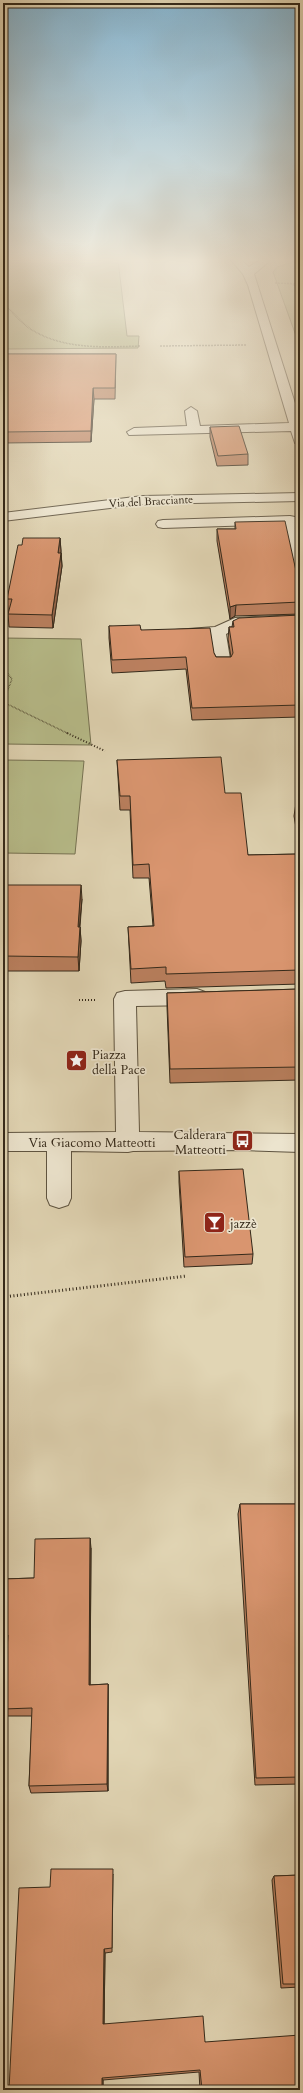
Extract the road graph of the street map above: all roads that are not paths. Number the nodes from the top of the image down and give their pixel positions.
1 (274, 358) edge
2 (191, 411) dead end
3 (296, 427) junction
4 (194, 430) junction
5 (134, 432) dead end
6 (300, 440) edge
7 (300, 497) edge
8 (295, 520) edge
9 (4, 521) edge
10 (163, 524) dead end
11 (300, 563) edge
12 (300, 620) edge
13 (218, 632) junction
14 (169, 633) edge
15 (223, 665) edge
16 (216, 996) edge
17 (3, 1142) edge
18 (59, 1142) junction
19 (128, 1142) junction
20 (300, 1143) edge
21 (59, 1198) dead end

1 - 3 street
2 - 4 street
3 - 4 street
3 - 6 street
4 - 5 street
7 - 9 street, Via del Bracciante
8 - 10 street
8 - 11 street
12 - 13 street
13 - 14 street
13 - 15 street
16 - 19 street
17 - 18 street, Via Giacomo Matteotti
18 - 19 street, Via Giacomo Matteotti
18 - 21 street
19 - 20 street, Via Giacomo Matteotti

